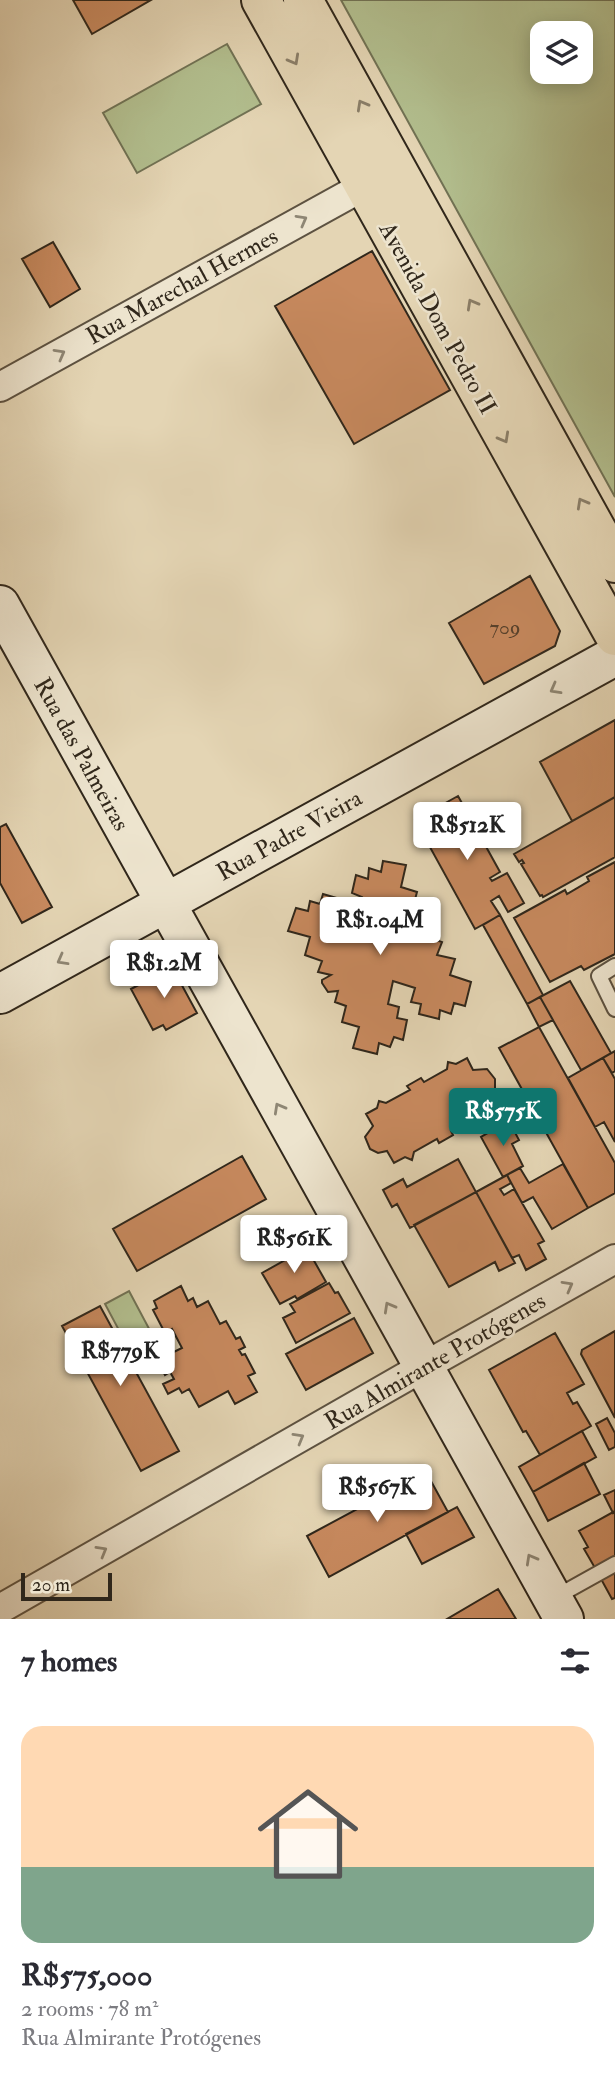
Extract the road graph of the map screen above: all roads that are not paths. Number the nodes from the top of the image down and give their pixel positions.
1 (261, 0) edge
2 (303, 0) edge
3 (364, 186) junction
4 (0, 387) edge
5 (615, 563) edge
6 (0, 605) edge
7 (615, 636) edge
8 (615, 656) edge
9 (165, 903) junction
10 (615, 966) edge
11 (0, 994) edge
12 (615, 1009) edge
13 (615, 1259) edge
14 (423, 1367) junction
15 (615, 1564) edge
16 (0, 1609) edge
17 (558, 1609) edge

1 -> 3 main road, Avenida Dom Pedro II
5 -> 2 main road, Avenida Dom Pedro II
4 -> 3 street, Rua Marechal Hermes
3 -> 7 main road, Avenida Dom Pedro II
6 - 9 main road, Rua das Palmeiras
8 -> 9 main road, Rua Padre Vieira
9 -> 11 main road, Rua Padre Vieira
14 -> 9 main road, Rua das Palmeiras
10 - 12 lane
14 -> 13 street, Rua Almirante Protógenes
16 -> 14 street, Rua Almirante Protógenes
17 -> 14 main road, Rua das Palmeiras
15 - 17 lane

